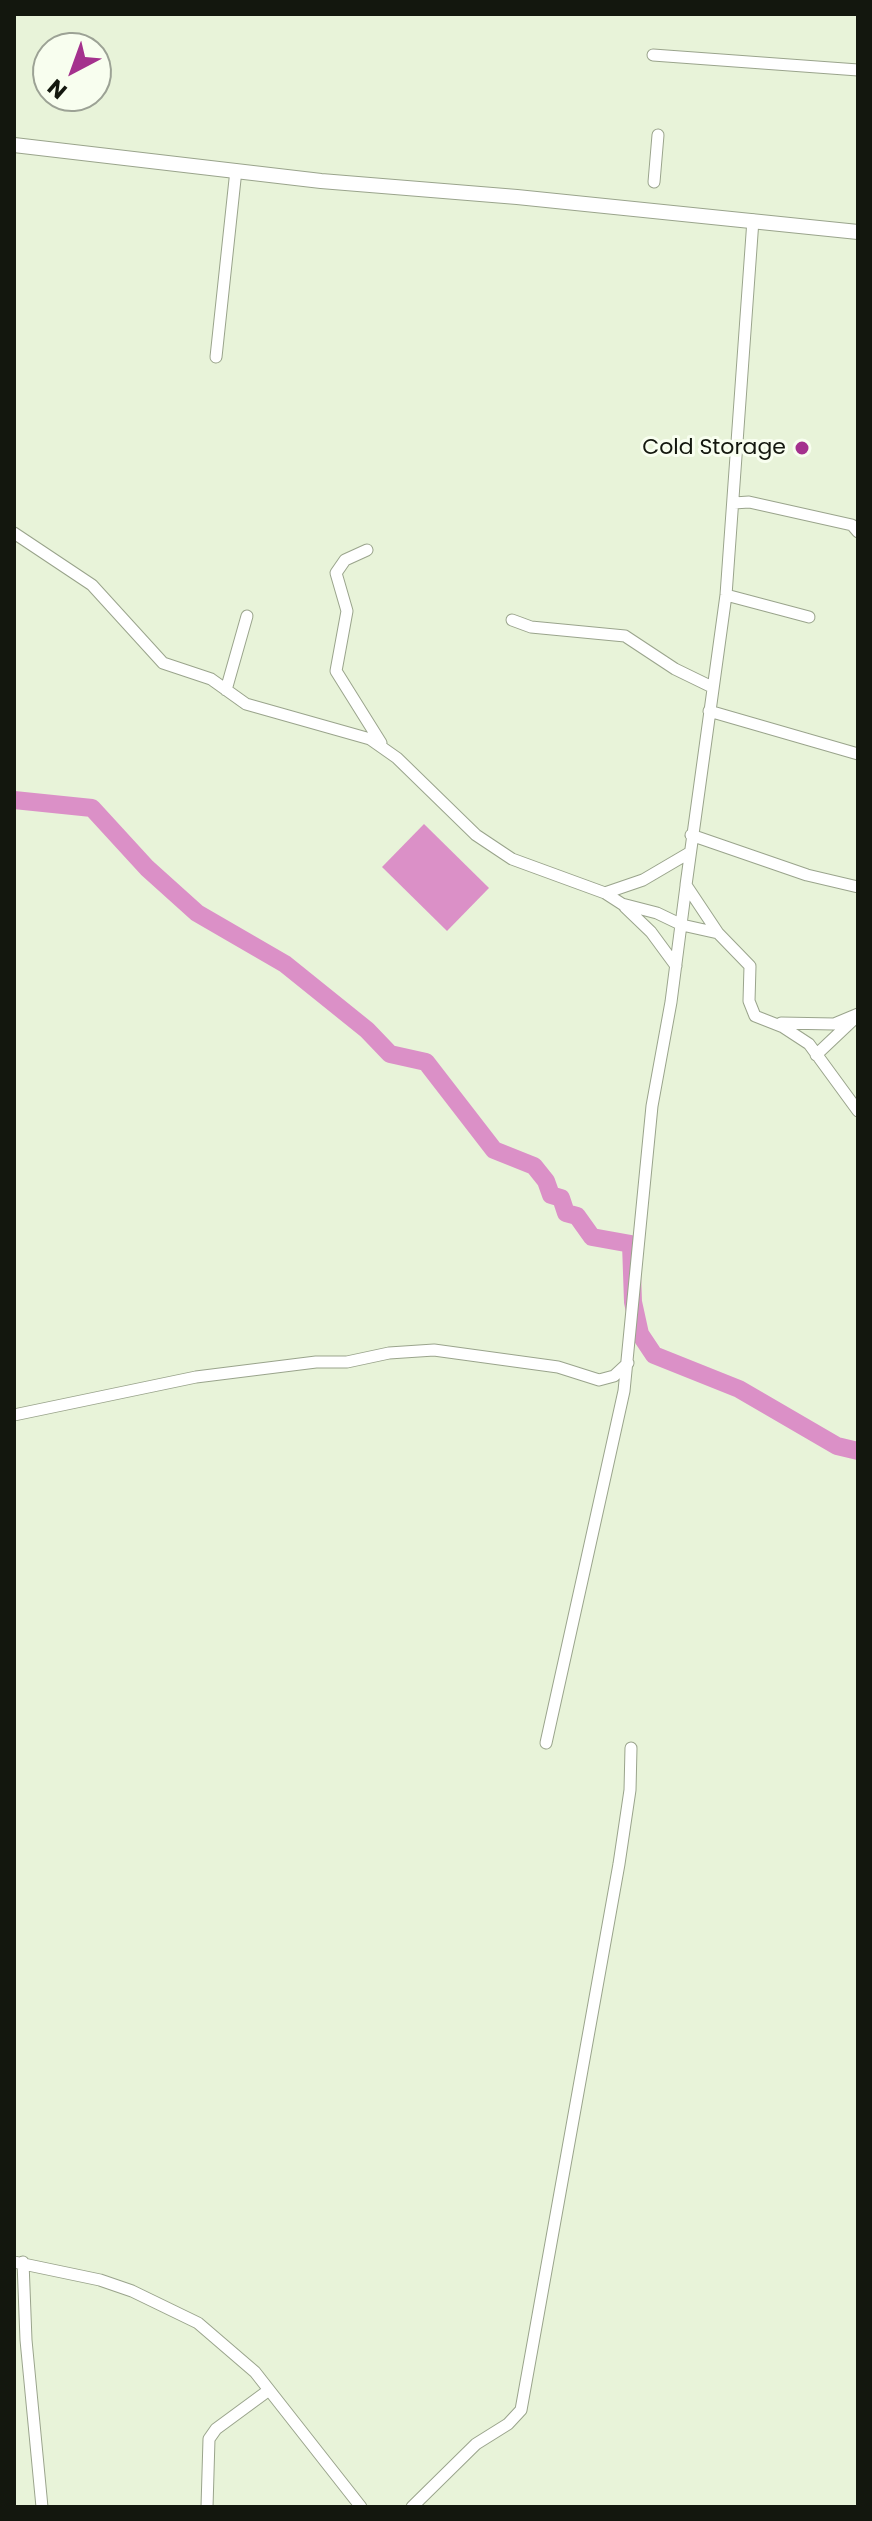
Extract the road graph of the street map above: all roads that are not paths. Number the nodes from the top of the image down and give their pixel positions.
1 (653, 55) dead end
2 (858, 70) edge
3 (658, 135) dead end
4 (14, 145) edge
5 (236, 170) junction
6 (654, 182) dead end
7 (753, 220) junction
8 (858, 232) edge
9 (216, 357) dead end
10 (734, 503) junction
11 (858, 532) edge
12 (14, 533) edge
13 (367, 550) dead end
14 (726, 595) junction
15 (247, 616) dead end
16 (809, 617) dead end
17 (512, 620) dead end
18 (712, 687) junction
19 (226, 690) junction
20 (709, 711) junction
21 (383, 747) junction
22 (858, 754) edge
23 (691, 835) junction
24 (689, 853) junction
25 (686, 885) junction
26 (858, 887) edge
27 (605, 893) junction
28 (622, 904) junction
29 (682, 925) junction
30 (718, 933) junction
31 (676, 966) junction
32 (857, 1015) edge
33 (771, 1023) junction
34 (816, 1055) junction
35 (858, 1111) edge
36 (628, 1363) junction
37 (14, 1415) edge
38 (546, 1743) dead end
39 (631, 1748) dead end
40 (19, 2262) edge
41 (269, 2390) junction
42 (42, 2507) edge
43 (207, 2507) edge
44 (361, 2507) edge
45 (412, 2507) edge

1 - 2 street
3 - 6 street
4 - 5 main road
5 - 7 main road
5 - 9 street
7 - 8 main road
7 - 10 street
10 - 11 street
10 - 14 street
12 - 19 street
13 - 21 street
14 - 16 street
14 - 18 street
15 - 19 street
17 - 18 street
18 - 20 street
19 - 21 street
20 - 22 street
20 - 23 street
21 - 27 street
23 - 24 street
23 - 26 street
24 - 25 street
24 - 27 street
25 - 29 street
25 - 30 street
27 - 28 street
28 - 29 street
28 - 31 street
29 - 30 street
29 - 31 street
30 - 33 street
31 - 36 street
32 - 33 street
32 - 34 street
33 - 34 street
34 - 35 street
36 - 37 street
36 - 38 street
39 - 45 street
40 - 41 street
40 - 42 street
41 - 43 street
41 - 44 street

